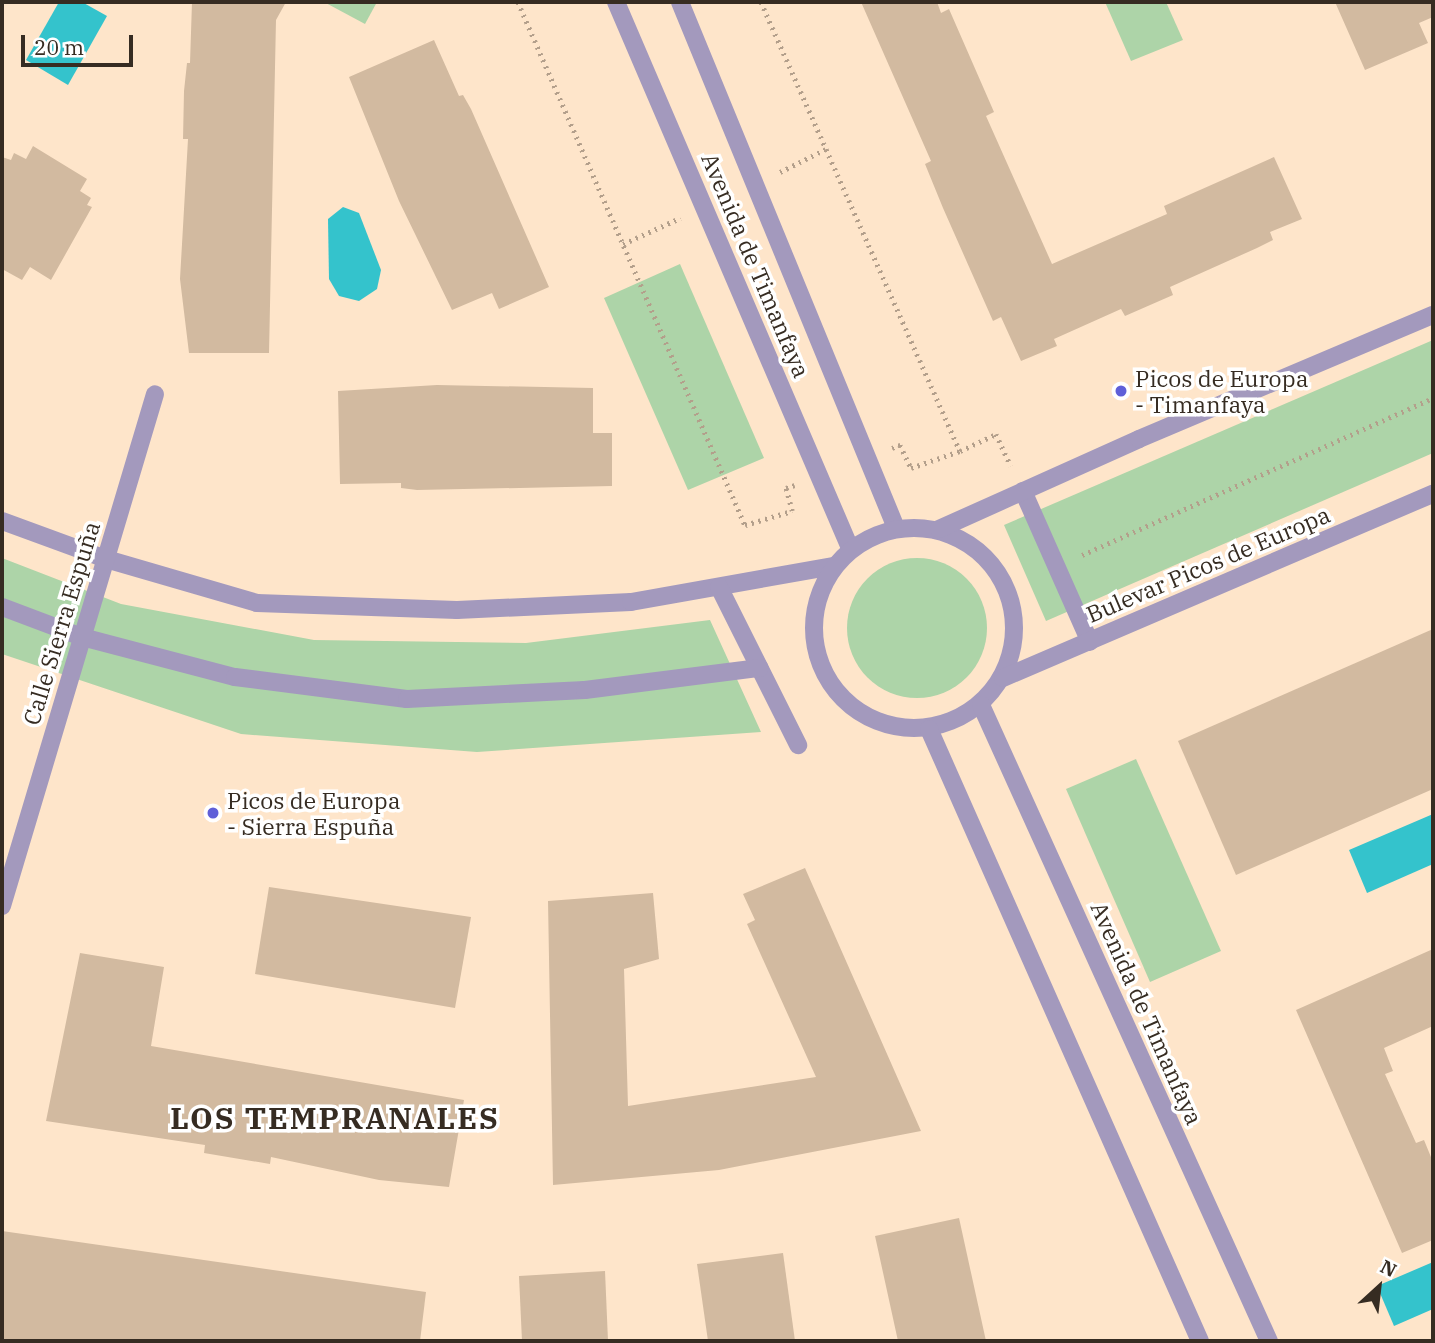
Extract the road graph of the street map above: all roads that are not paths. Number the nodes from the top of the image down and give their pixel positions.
1 (616, 2) edge
2 (680, 2) edge
3 (1433, 315) edge
4 (155, 394) dead end
5 (1023, 491) junction
6 (1433, 494) edge
7 (2, 521) edge
8 (896, 528) junction
9 (939, 529) junction
10 (850, 548) junction
11 (106, 559) junction
12 (833, 566) junction
13 (719, 587) junction
14 (2, 607) edge
15 (82, 637) junction
16 (1090, 642) junction
17 (760, 668) junction
18 (1003, 678) junction
19 (981, 705) junction
20 (929, 729) junction
21 (798, 745) dead end
22 (2, 906) edge
23 (1200, 1341) edge
24 (1269, 1341) edge

1 - 10 street, Avenida de Timanfaya
2 - 8 street, Avenida de Timanfaya
3 - 5 street
4 - 11 street, Calle Sierra Espuña
5 - 9 street
5 - 16 street
6 - 16 street, Bulevar Picos de Europa
7 - 11 street
8 - 9 street
8 - 10 street
9 - 18 street
10 - 12 street
11 - 13 street
11 - 15 street, Calle Sierra Espuña
12 - 13 street
12 - 20 street
13 - 17 street
14 - 15 street
15 - 17 street
15 - 22 street, Calle Sierra Espuña
16 - 18 street, Bulevar Picos de Europa
17 - 21 street
18 - 19 street
19 - 20 street
19 - 24 street, Avenida de Timanfaya
20 - 23 street

